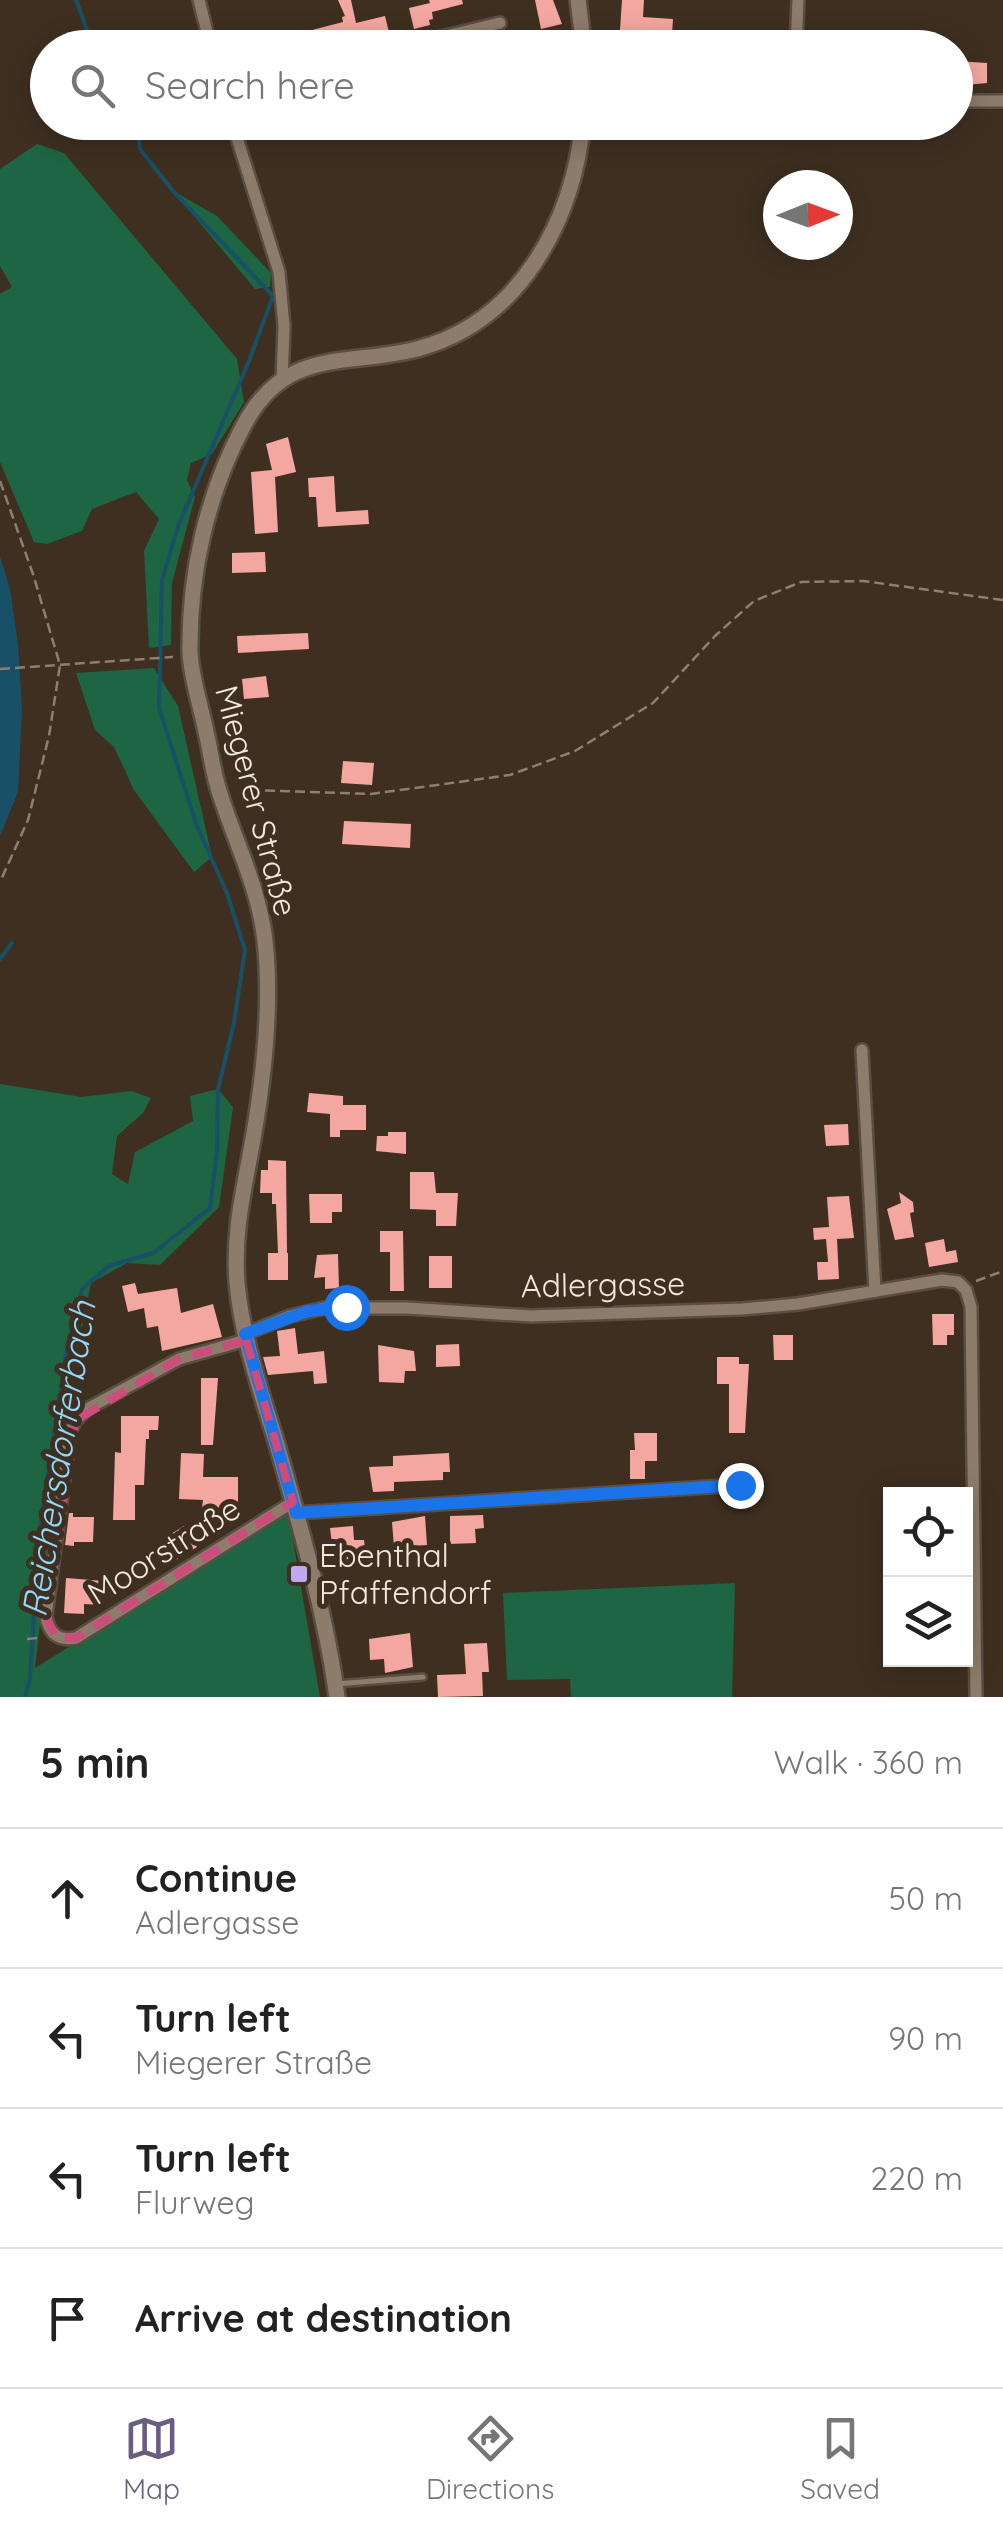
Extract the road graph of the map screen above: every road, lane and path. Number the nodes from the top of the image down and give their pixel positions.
1 (199, 0) edge
2 (578, 0) edge
3 (798, 0) edge
4 (500, 23) dead end
5 (206, 30) edge
6 (471, 30) edge
7 (582, 30) edge
8 (797, 30) edge
9 (973, 101) edge
10 (1003, 101) edge
11 (238, 140) edge
12 (580, 140) edge
13 (282, 381) junction
14 (0, 481) edge
15 (1003, 600) edge
16 (178, 656) dead end
17 (60, 666) junction
18 (0, 669) edge
19 (250, 790) dead end
20 (0, 882) edge
21 (862, 1050) dead end
22 (1003, 1271) edge
23 (963, 1286) junction
24 (876, 1290) junction
25 (246, 1337) junction
26 (740, 1485) dead end
27 (294, 1507) junction
28 (423, 1677) dead end
29 (336, 1691) edge
30 (976, 1697) edge

1 - 5 street
2 - 7 main road
3 - 8 street
4 - 6 street
9 - 10 street
11 - 13 street
12 - 13 main road, Miegerer Straße
13 - 25 main road, Miegerer Straße
14 - 17 path
15 - 19 path
16 - 17 path
17 - 18 path
17 - 20 path
21 - 24 street
22 - 23 path
23 - 24 street, Adlergasse
23 - 30 street
24 - 25 street, Adlergasse
25 - 27 main road, Miegerer Straße
25 - 27 street, Moorstraße
26 - 27 street
27 - 29 main road, Miegerer Straße
28 - 29 lane, Miegerer Straße

